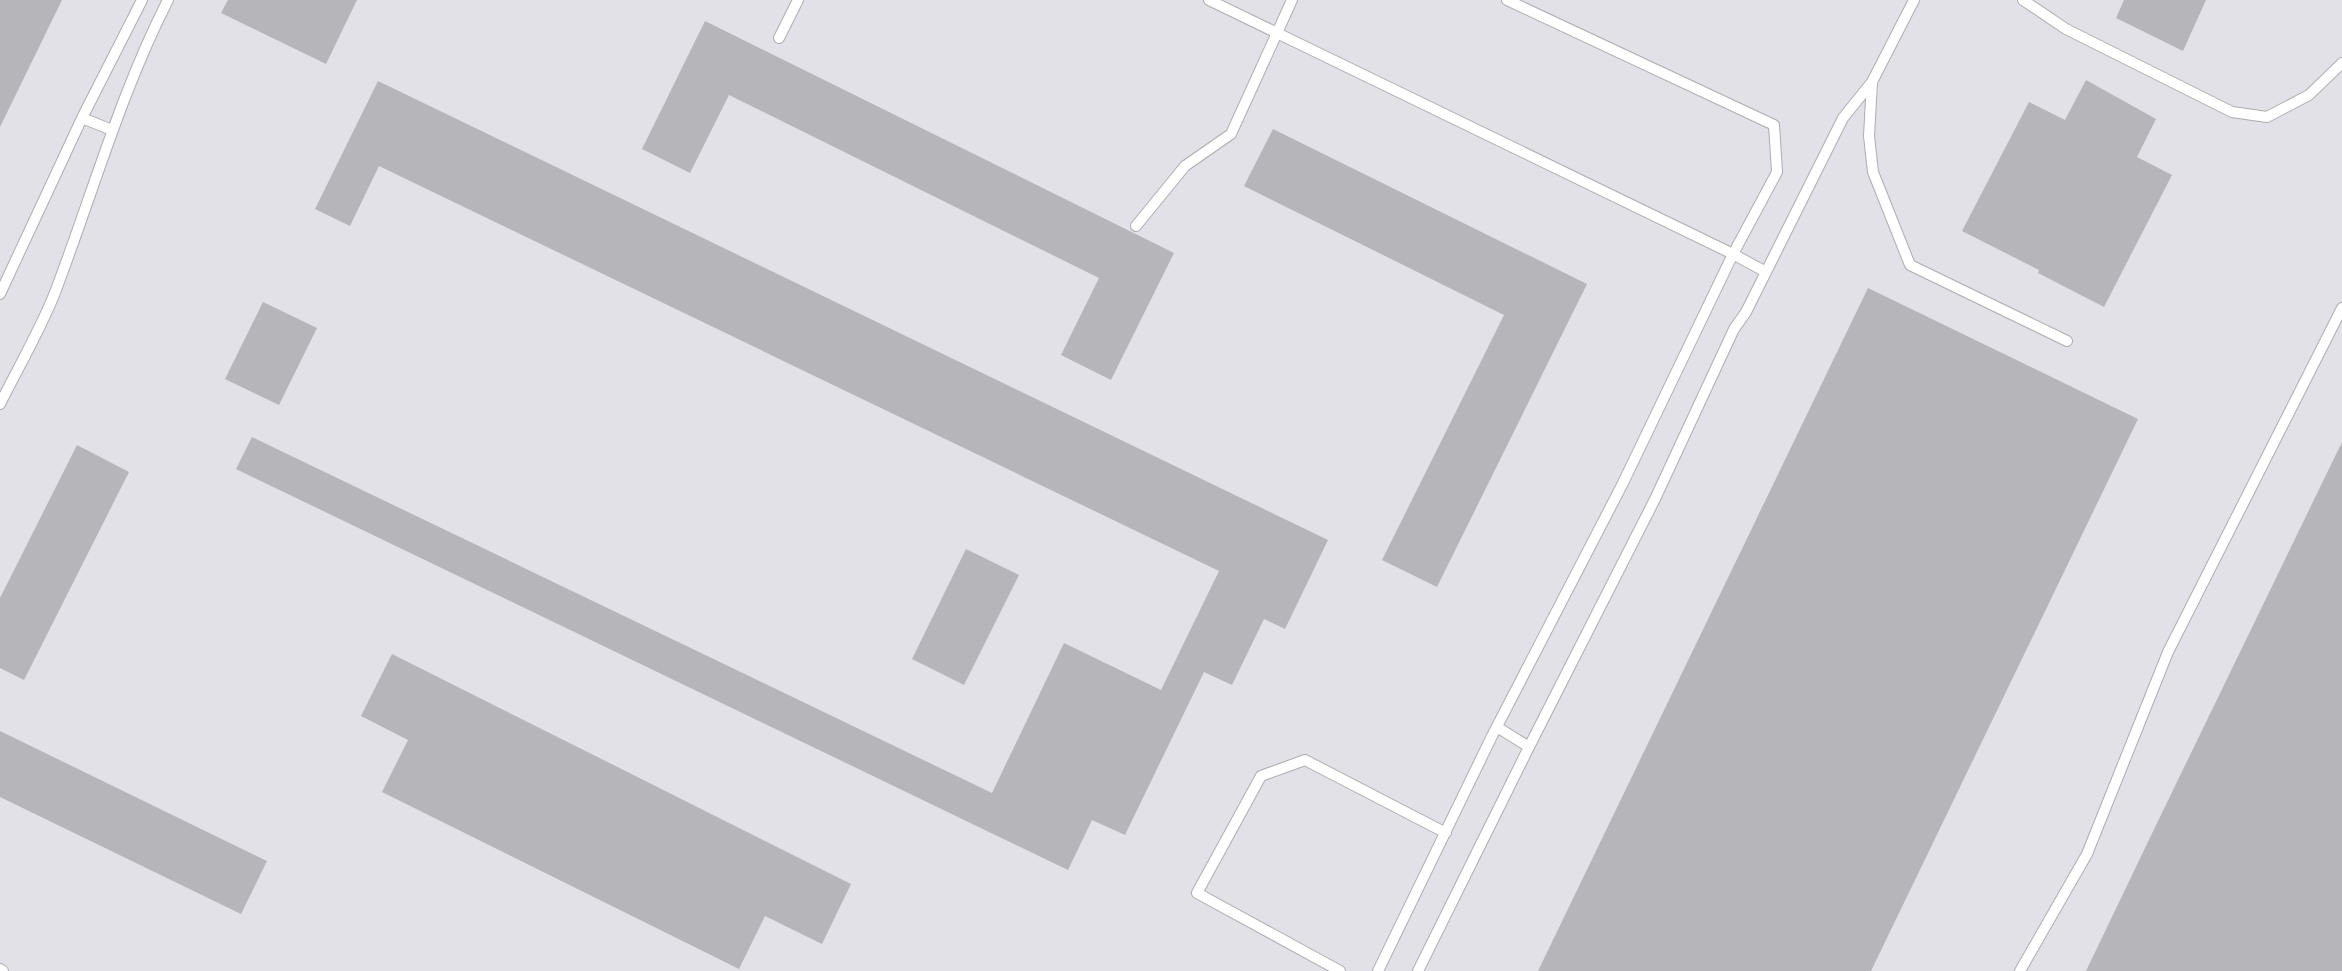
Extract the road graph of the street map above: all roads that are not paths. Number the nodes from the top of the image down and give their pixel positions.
1 (142, 0) edge
2 (168, 0) edge
3 (798, 0) edge
4 (1209, 0) edge
5 (1292, 0) edge
6 (1507, 0) edge
7 (1914, 0) edge
8 (2023, 0) edge
9 (1277, 33) junction
10 (780, 38) dead end
11 (2342, 63) edge
12 (1872, 82) junction
13 (82, 118) junction
14 (112, 130) junction
15 (1136, 226) dead end
16 (1733, 254) junction
17 (1766, 272) junction
18 (0, 294) edge
19 (2342, 308) edge
20 (2067, 341) dead end
21 (0, 404) edge
22 (1496, 727) junction
23 (1529, 747) junction
24 (1446, 833) junction
25 (1340, 971) edge
26 (1378, 971) edge
27 (1418, 971) edge
28 (2020, 971) edge

1 - 13 lane
2 - 14 lane
3 - 10 lane
4 - 9 lane
5 - 9 lane
6 - 16 lane
7 - 12 lane
8 - 11 lane
9 - 15 lane
9 - 16 lane
12 - 17 lane
12 - 20 lane
13 - 14 lane
13 - 18 lane
14 - 21 lane
16 - 17 lane
16 - 22 lane
17 - 23 lane
19 - 28 lane
22 - 23 lane
22 - 24 lane
23 - 27 lane
24 - 25 lane
24 - 26 lane

